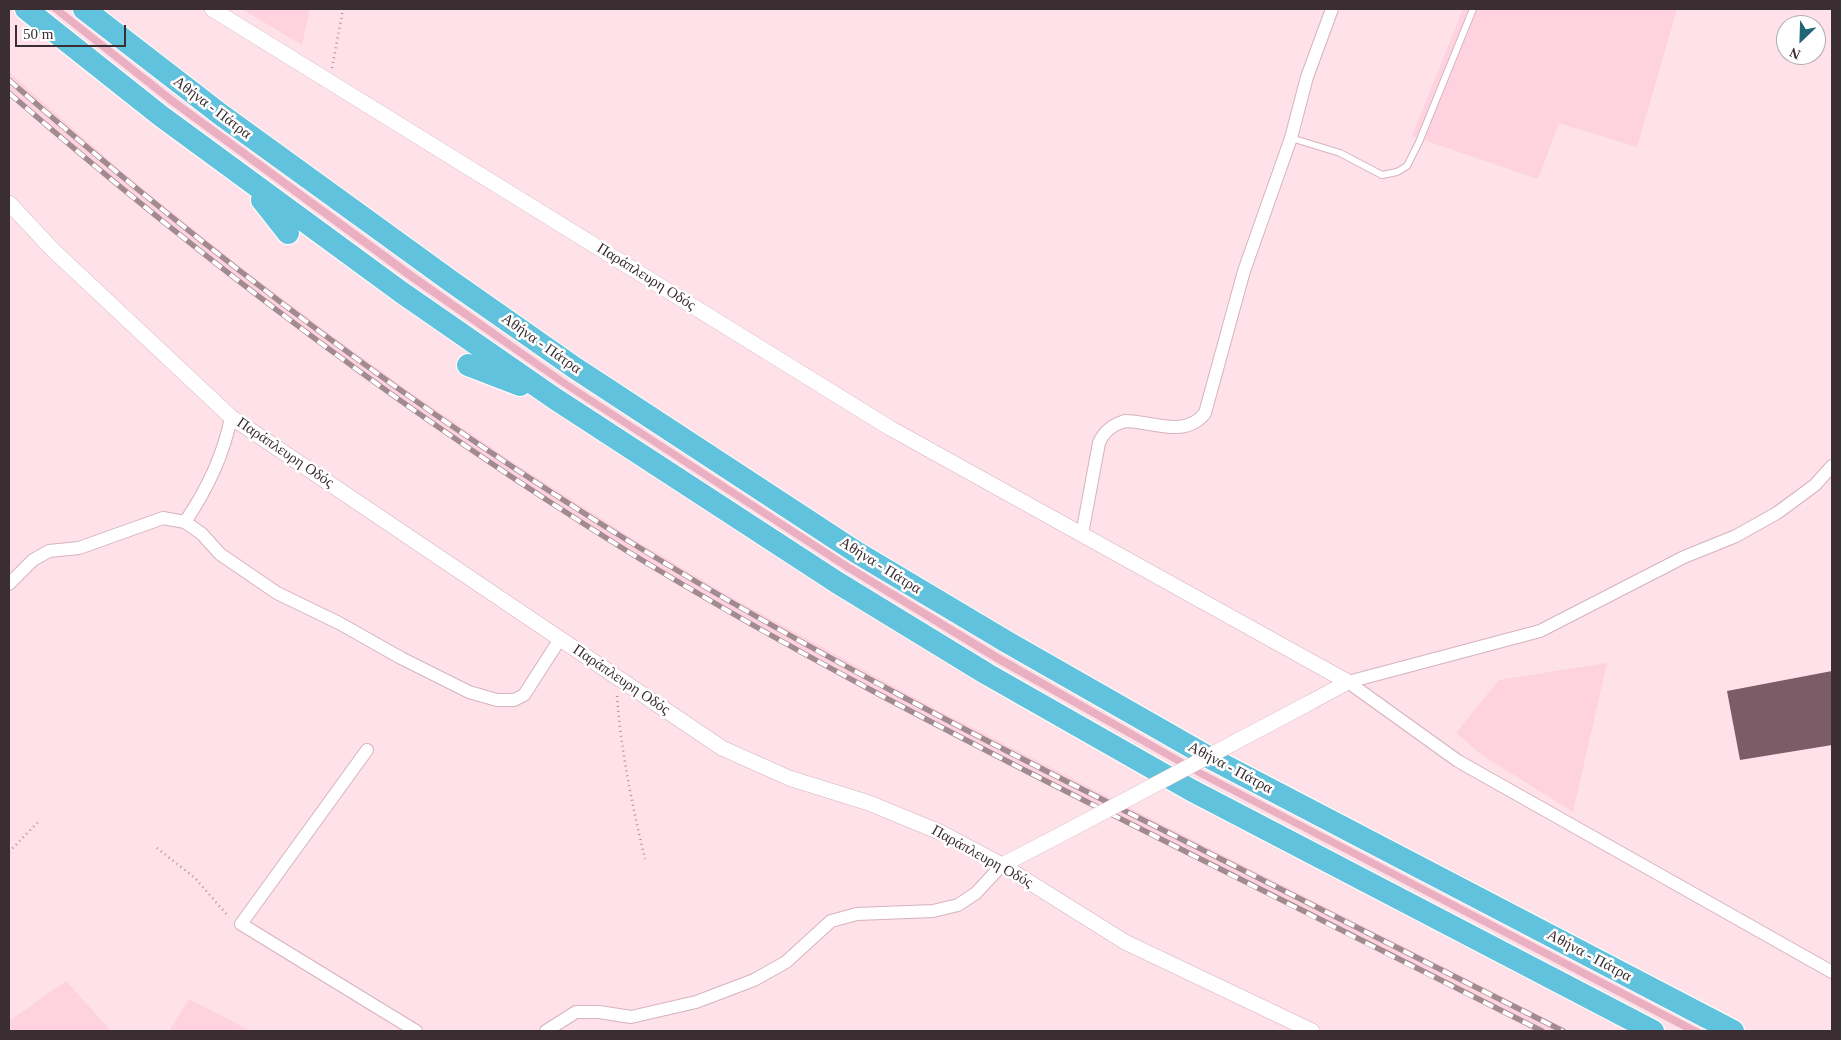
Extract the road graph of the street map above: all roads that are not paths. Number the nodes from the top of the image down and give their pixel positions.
1 (26, 9) edge
2 (84, 9) edge
3 (212, 9) edge
4 (1332, 9) edge
5 (1473, 9) edge
6 (1291, 138) junction
7 (242, 176) junction
8 (9, 203) edge
9 (288, 233) dead end
10 (468, 365) dead end
11 (554, 398) junction
12 (231, 417) junction
13 (1832, 466) edge
14 (185, 522) junction
15 (1082, 534) junction
16 (9, 584) edge
17 (560, 639) junction
18 (1348, 682) junction
19 (367, 750) dead end
20 (1002, 865) junction
21 (1832, 972) edge
22 (416, 1031) edge
23 (546, 1031) edge
24 (1312, 1031) edge
25 (1653, 1031) edge
26 (1733, 1031) edge

1 - 7 highway
2 - 26 highway, Αθήνα - Πάτρα
3 - 15 street, Παράπλευρη Οδός
4 - 6 street
5 - 6 lane
6 - 15 street
7 - 9 highway
7 - 11 highway
8 - 12 street, Παράπλευρη Οδός
10 - 11 highway
11 - 25 highway
12 - 14 street
12 - 17 street, Παράπλευρη Οδός
13 - 18 street
14 - 16 street
14 - 17 street
15 - 18 street, Παράπλευρη Οδός
17 - 20 street, Παράπλευρη Οδός
18 - 20 street, bridge
18 - 21 street
19 - 22 street
20 - 23 street
20 - 24 street, Παράπλευρη Οδός

